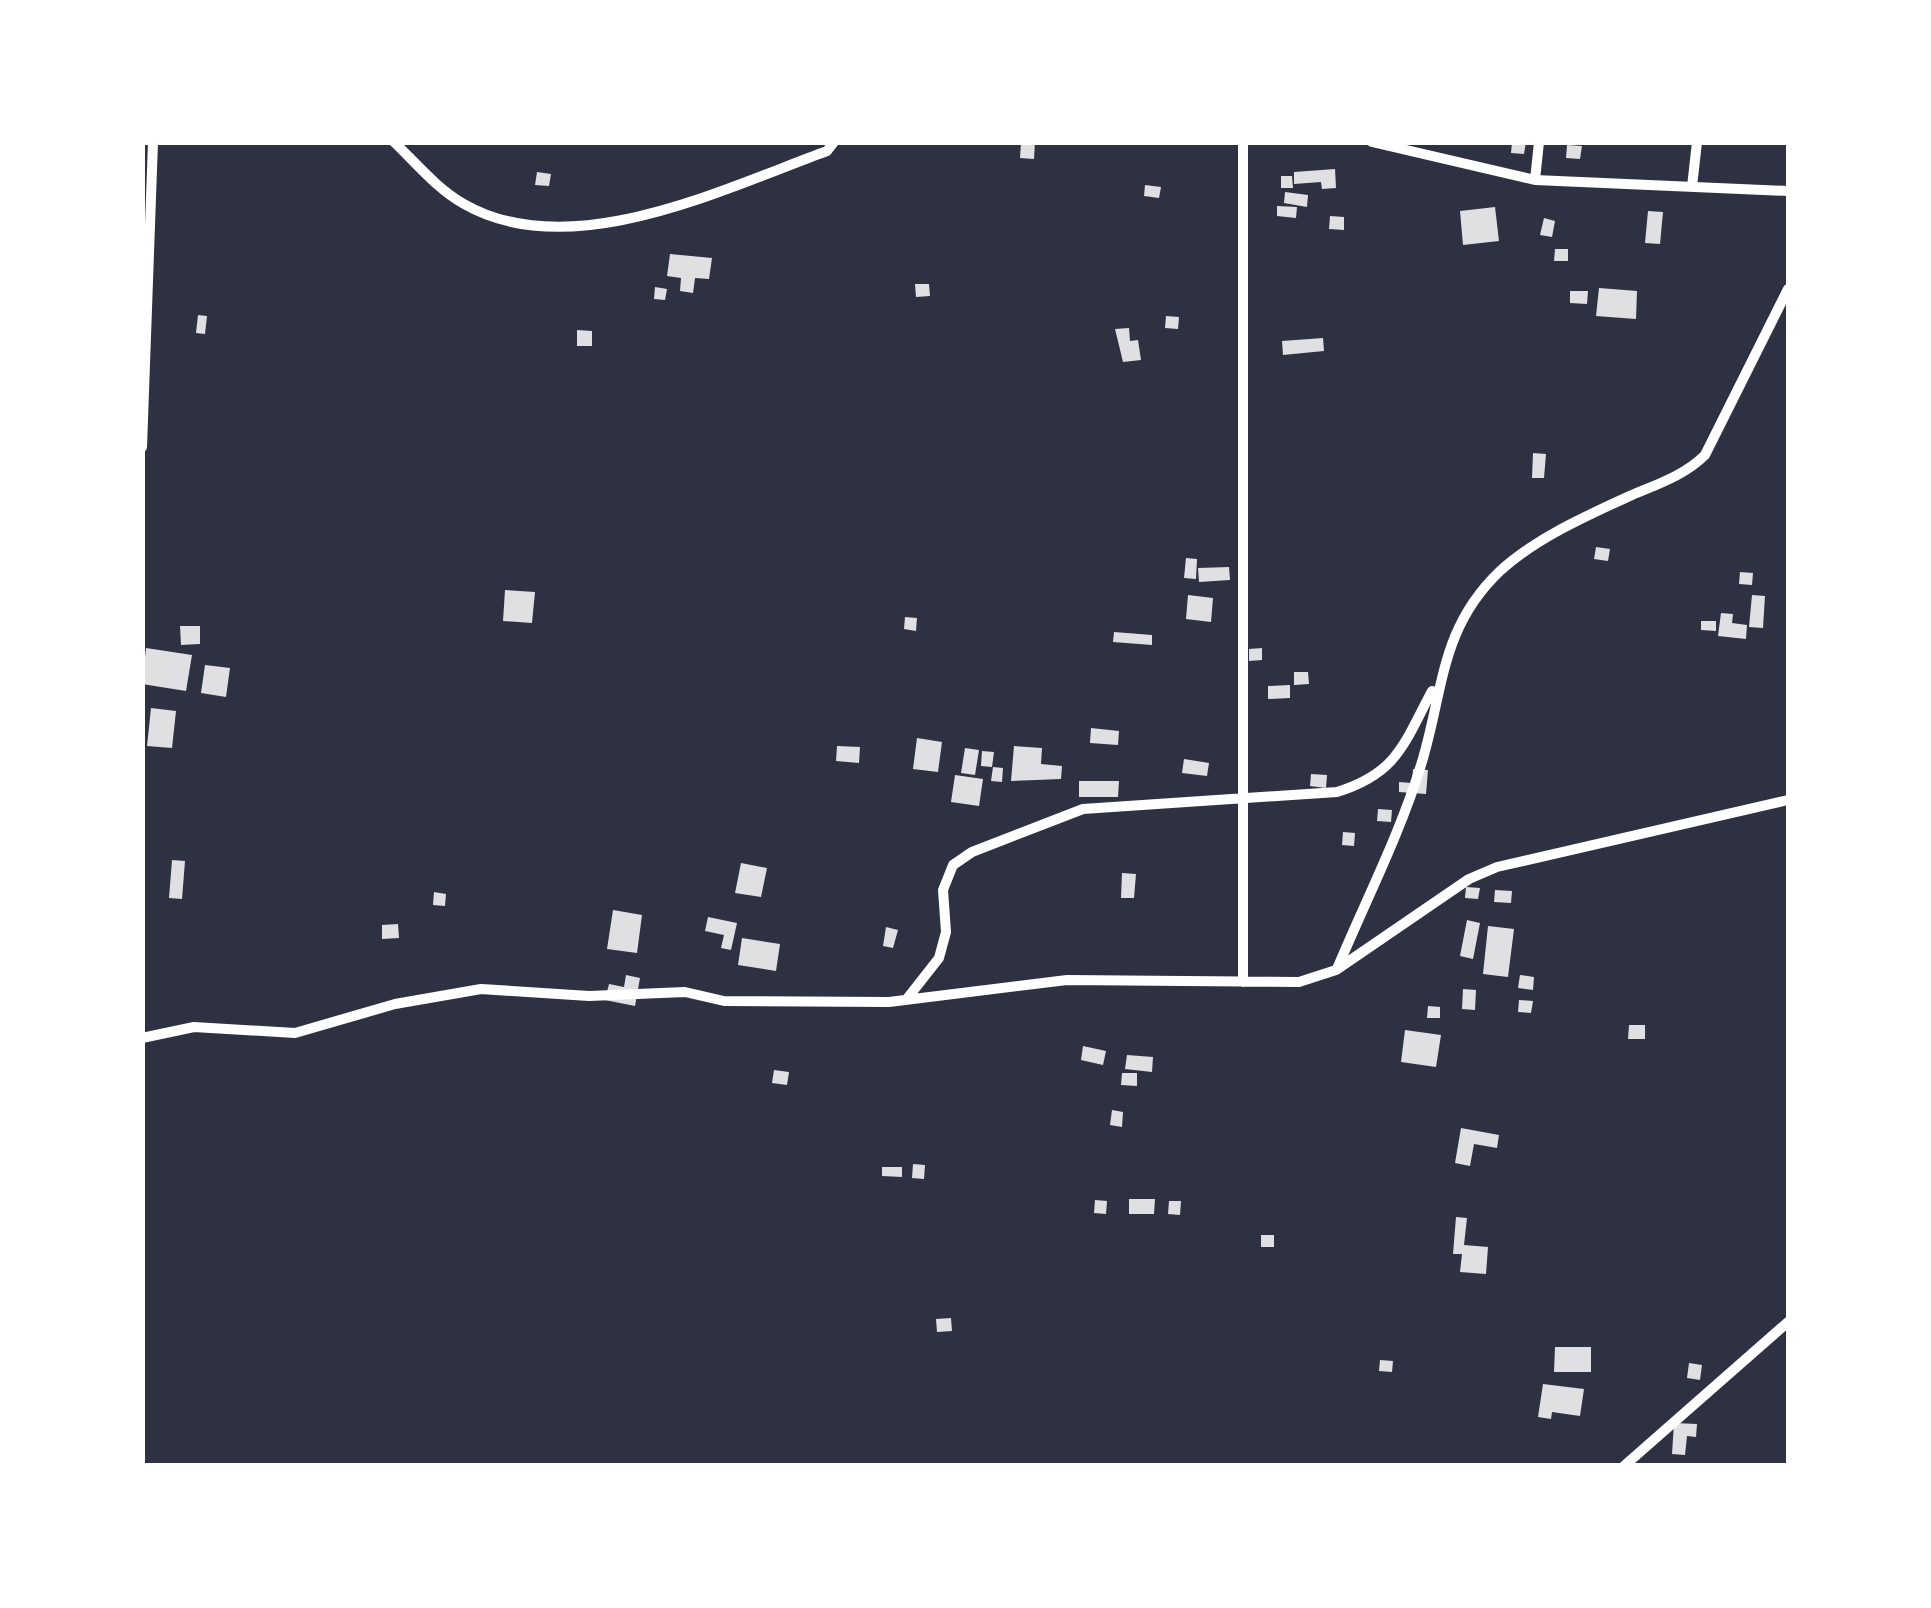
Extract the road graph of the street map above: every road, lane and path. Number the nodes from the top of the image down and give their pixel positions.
1 (153, 142) edge
2 (394, 142) edge
3 (834, 142) edge
4 (1243, 142) edge
5 (1372, 142) edge
6 (1540, 142) edge
7 (1698, 142) edge
8 (1535, 180) junction
9 (1692, 187) junction
10 (1788, 191) edge
11 (1788, 289) edge
12 (142, 446) edge
13 (1438, 681) junction
14 (1240, 800) junction
15 (1788, 800) edge
16 (1336, 970) junction
17 (1243, 982) junction
18 (906, 1000) junction
19 (142, 1038) edge
20 (1788, 1322) edge
21 (1624, 1466) edge

1 - 12 street
2 - 3 street
4 - 14 street
5 - 8 street
6 - 8 street
7 - 9 street
8 - 9 street
9 - 10 street
11 - 13 street
13 - 14 street
13 - 16 street
14 - 17 street
14 - 18 street
15 - 16 street
16 - 17 street
17 - 18 street
18 - 19 street
20 - 21 street

